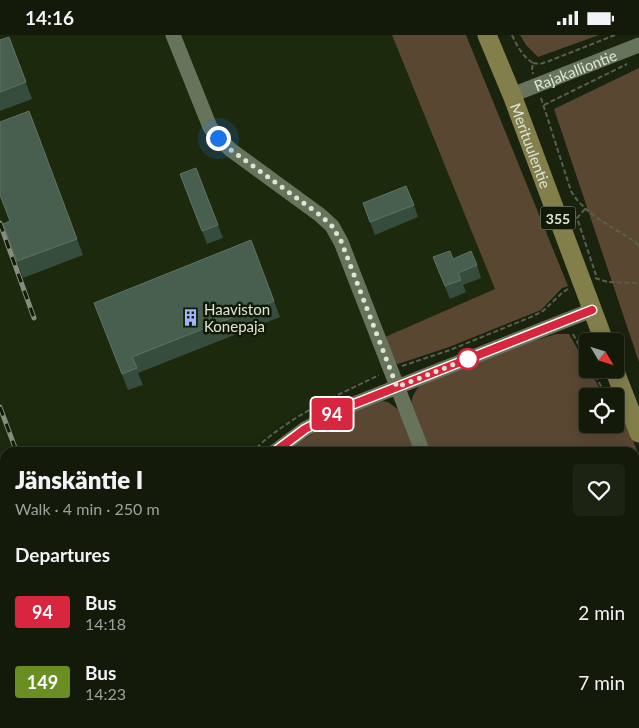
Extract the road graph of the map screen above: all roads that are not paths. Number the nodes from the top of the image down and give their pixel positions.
1 (173, 35) edge
2 (487, 35) edge
3 (639, 45) edge
4 (512, 95) junction
5 (592, 310) junction
6 (601, 333) edge
7 (618, 378) edge
8 (397, 387) junction
9 (639, 433) edge
10 (280, 447) edge
11 (421, 447) edge

1 - 8 street
2 - 4 main road, Merituulentie / 355
3 - 4 street, Rajakalliontie
4 - 5 main road, Merituulentie / 355
5 - 6 main road, Merituulentie / 355
5 - 8 street
7 - 9 main road
8 - 10 street
8 - 11 street

